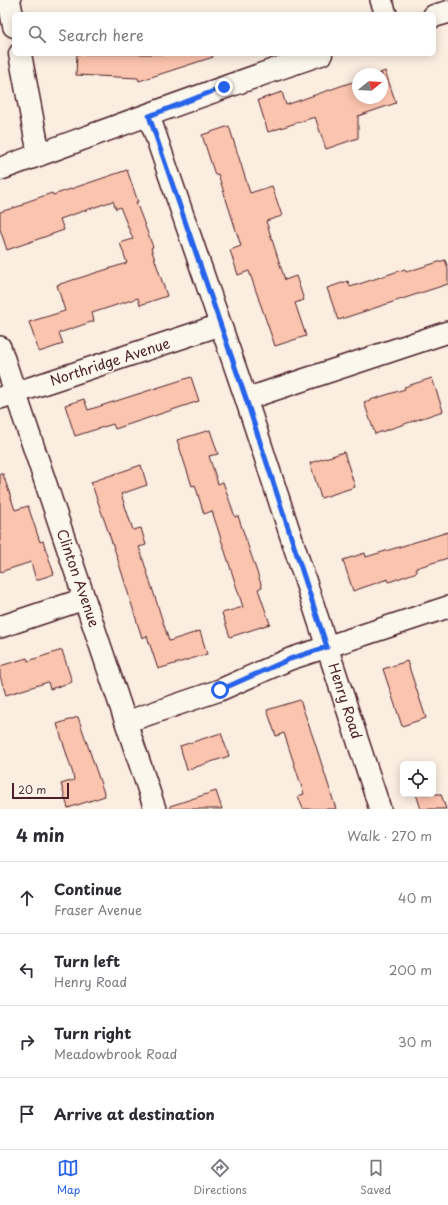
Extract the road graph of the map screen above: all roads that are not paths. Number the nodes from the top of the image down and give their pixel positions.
1 (9, 0) edge
2 (381, 0) edge
3 (385, 12) edge
4 (448, 12) edge
5 (436, 15) edge
6 (12, 16) edge
7 (20, 56) edge
8 (315, 56) edge
9 (149, 116) junction
10 (39, 155) junction
11 (0, 169) edge
12 (220, 325) junction
13 (448, 332) edge
14 (0, 347) edge
15 (8, 396) edge
16 (246, 399) junction
17 (84, 599) junction
18 (448, 607) edge
19 (0, 627) edge
20 (327, 647) junction
21 (126, 722) junction
22 (155, 809) edge
23 (380, 809) edge

1 - 6 street
2 - 3 street
4 - 5 street
7 - 10 street
8 - 9 street
9 - 10 street
9 - 12 street, Henry Road
10 - 11 street
12 - 15 street, Northridge Avenue
12 - 16 street, Henry Road
13 - 16 street
14 - 15 street, Clinton Avenue
15 - 17 street, Clinton Avenue
16 - 20 street, Henry Road
17 - 19 street
17 - 21 street, Clinton Avenue
18 - 20 street
20 - 21 street
20 - 23 street, Henry Road
21 - 22 street, Clinton Avenue

